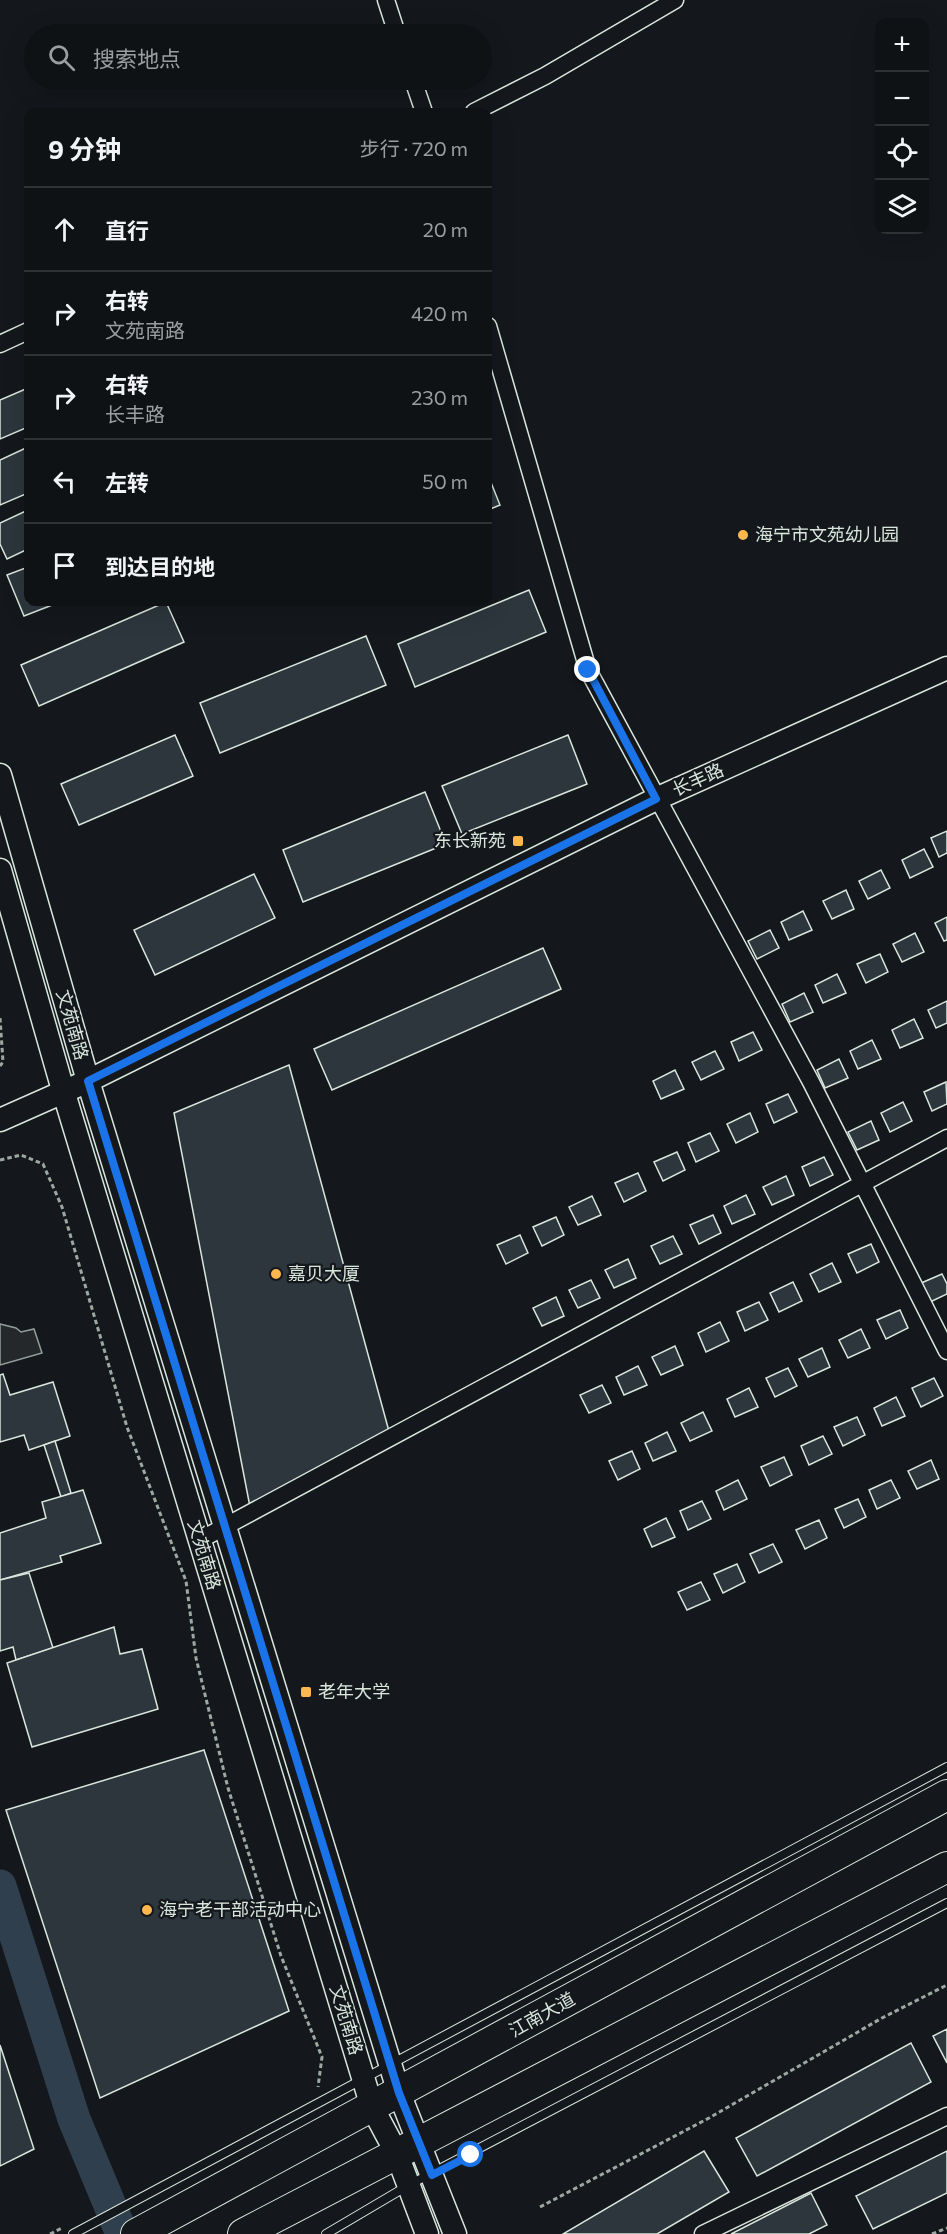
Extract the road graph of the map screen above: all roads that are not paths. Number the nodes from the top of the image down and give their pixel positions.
1 (386, 0) edge
2 (675, 0) edge
3 (394, 24) edge
4 (416, 90) edge
5 (423, 108) edge
6 (482, 108) edge
7 (24, 333) edge
8 (492, 340) edge
9 (0, 344) edge
10 (947, 668) edge
11 (0, 774) edge
12 (656, 799) junction
13 (0, 870) edge
14 (88, 1081) junction
15 (63, 1090) junction
16 (0, 1120) edge
17 (947, 1138) edge
18 (863, 1182) junction
19 (947, 1351) edge
20 (225, 1526) junction
21 (200, 1540) junction
22 (947, 1767) edge
23 (947, 1795) edge
24 (947, 1867) edge
25 (947, 1903) edge
26 (390, 2064) junction
27 (368, 2093) junction
28 (399, 2093) junction
29 (947, 2116) edge
30 (407, 2146) junction
31 (432, 2175) junction
32 (409, 2186) junction
33 (73, 2234) edge
34 (136, 2234) edge
35 (243, 2234) edge
36 (326, 2234) edge
37 (427, 2234) edge
38 (455, 2234) edge
39 (703, 2234) edge

1 - 3 street
2 - 6 street
4 - 5 street
7 - 9 street
8 - 12 street
10 - 12 main road, 长丰路
11 - 14 main road, 文苑南路
12 - 14 main road, 长丰路
12 - 18 street
13 - 15 main road, 文苑南路
14 - 15 main road, 长丰路
14 - 20 main road, 文苑南路
15 - 16 main road, 长丰路
15 - 21 main road, 文苑南路
17 - 18 street
18 - 19 street
18 - 20 street
20 - 21 street
20 - 26 main road, 文苑南路
21 - 27 main road, 文苑南路
22 - 26 lane
23 - 28 highway, 江南大道
24 - 30 highway
25 - 31 lane
26 - 27 lane
26 - 28 main road, 文苑南路
27 - 28 highway, 江南大道
27 - 30 main road, 文苑南路
27 - 33 lane
27 - 34 highway, 江南大道
28 - 30 main road, 文苑南路
29 - 39 street
30 - 31 main road, 文苑南路
30 - 32 main road, 文苑南路
30 - 35 highway
31 - 32 lane
31 - 38 main road, 文苑南路
32 - 36 lane
32 - 37 main road, 文苑南路

